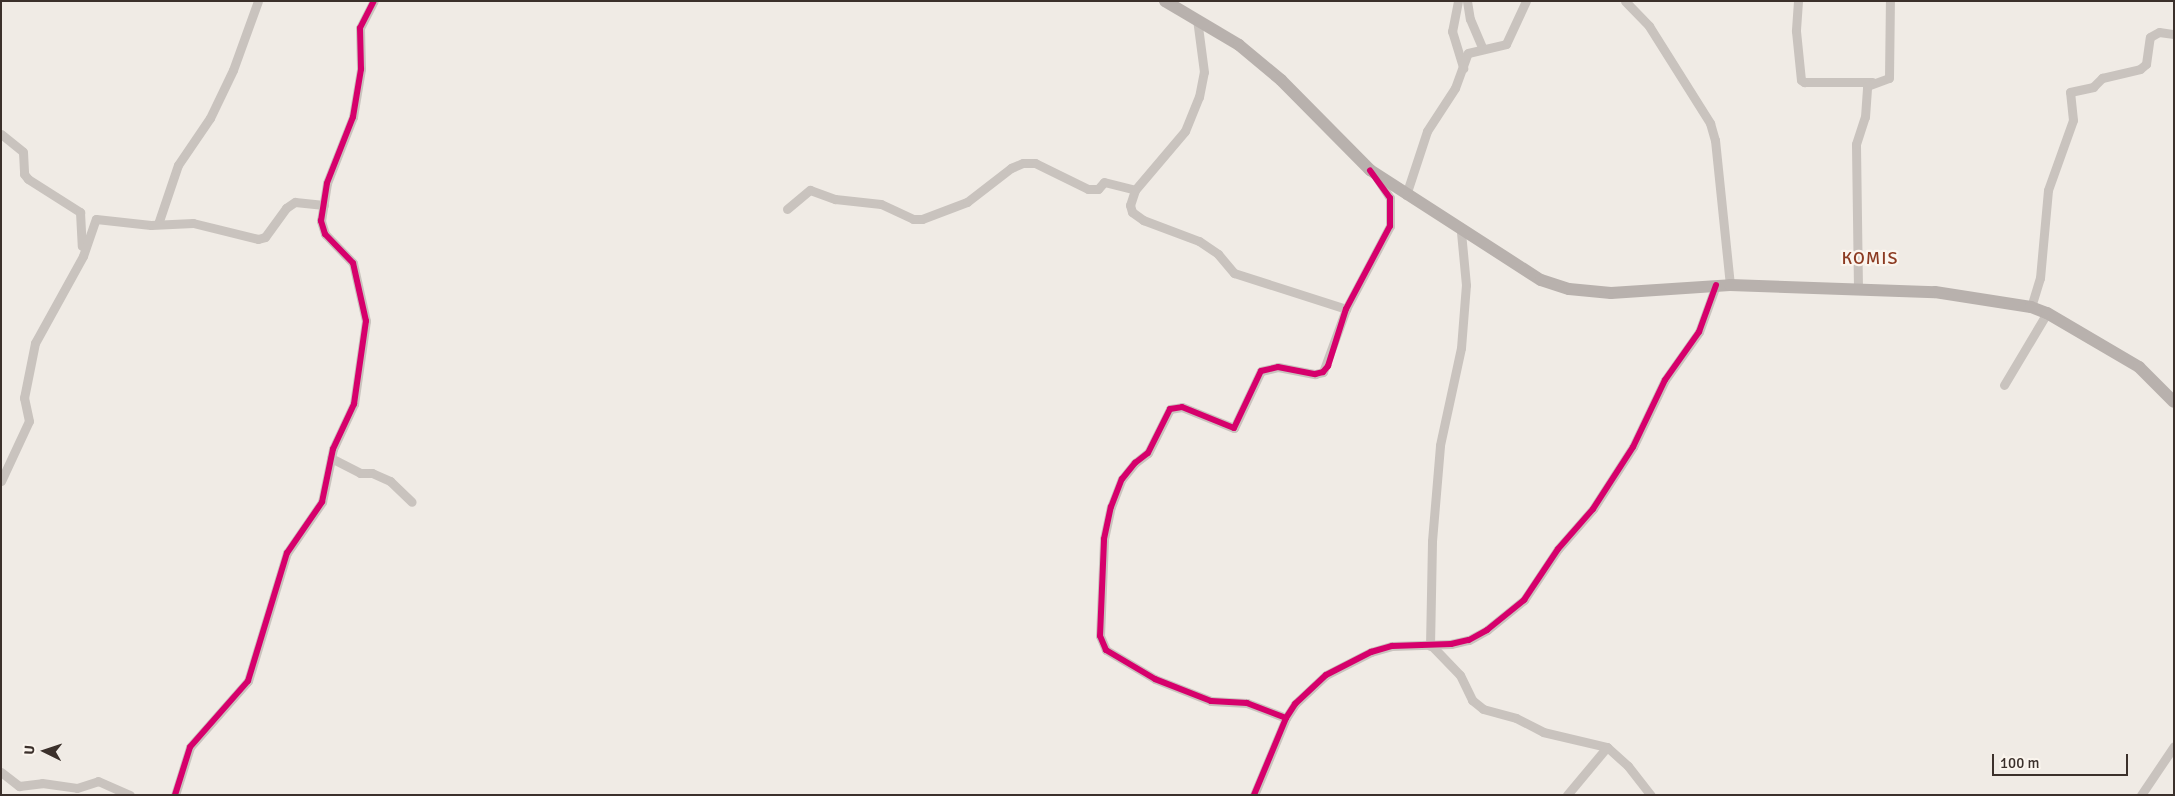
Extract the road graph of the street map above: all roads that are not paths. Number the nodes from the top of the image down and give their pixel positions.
1 (258, 1) edge
2 (374, 1) edge
3 (1165, 1) edge
4 (1458, 1) edge
5 (1467, 1) edge
6 (1526, 1) edge
7 (1626, 1) edge
8 (1798, 1) edge
9 (1890, 1) edge
10 (1197, 20) junction
11 (2174, 34) edge
12 (1482, 47) junction
13 (1463, 68) junction
14 (1872, 82) junction
15 (1, 134) edge
16 (1370, 170) junction
17 (1136, 190) junction
18 (1406, 195) junction
19 (324, 205) junction
20 (787, 209) dead end
21 (158, 224) junction
22 (1461, 232) junction
23 (83, 256) junction
24 (1716, 285) junction
25 (1730, 285) junction
26 (1858, 289) junction
27 (2031, 308) junction
28 (1346, 309) junction
29 (2046, 313) junction
30 (2004, 385) dead end
31 (2174, 402) edge
32 (331, 458) junction
33 (1, 481) edge
34 (412, 502) dead end
35 (1431, 646) junction
36 (1286, 718) junction
37 (2174, 746) edge
38 (1607, 747) junction
39 (1, 772) edge
40 (130, 795) edge
41 (175, 795) edge
42 (1254, 795) edge
43 (1567, 795) edge
44 (1651, 795) edge
45 (2141, 795) edge

1 - 21 street
2 - 19 street
3 - 10 main road
4 - 13 street
5 - 12 street
6 - 12 street
7 - 25 street
8 - 14 street
9 - 14 street
10 - 16 main road
10 - 17 street
11 - 27 street
12 - 13 street
13 - 18 street
14 - 26 street
15 - 23 street
16 - 18 main road
16 - 28 street
17 - 20 street
17 - 28 street
18 - 22 main road
19 - 21 street
19 - 32 street
21 - 23 street
22 - 24 main road
22 - 35 street
23 - 33 street
24 - 25 main road
24 - 35 street
25 - 26 main road
26 - 27 main road
27 - 29 main road
28 - 36 street
29 - 30 street
29 - 31 main road
32 - 34 street
32 - 41 street
35 - 36 street
35 - 38 street
36 - 42 street
37 - 45 street
38 - 43 street
38 - 44 street
39 - 40 street

